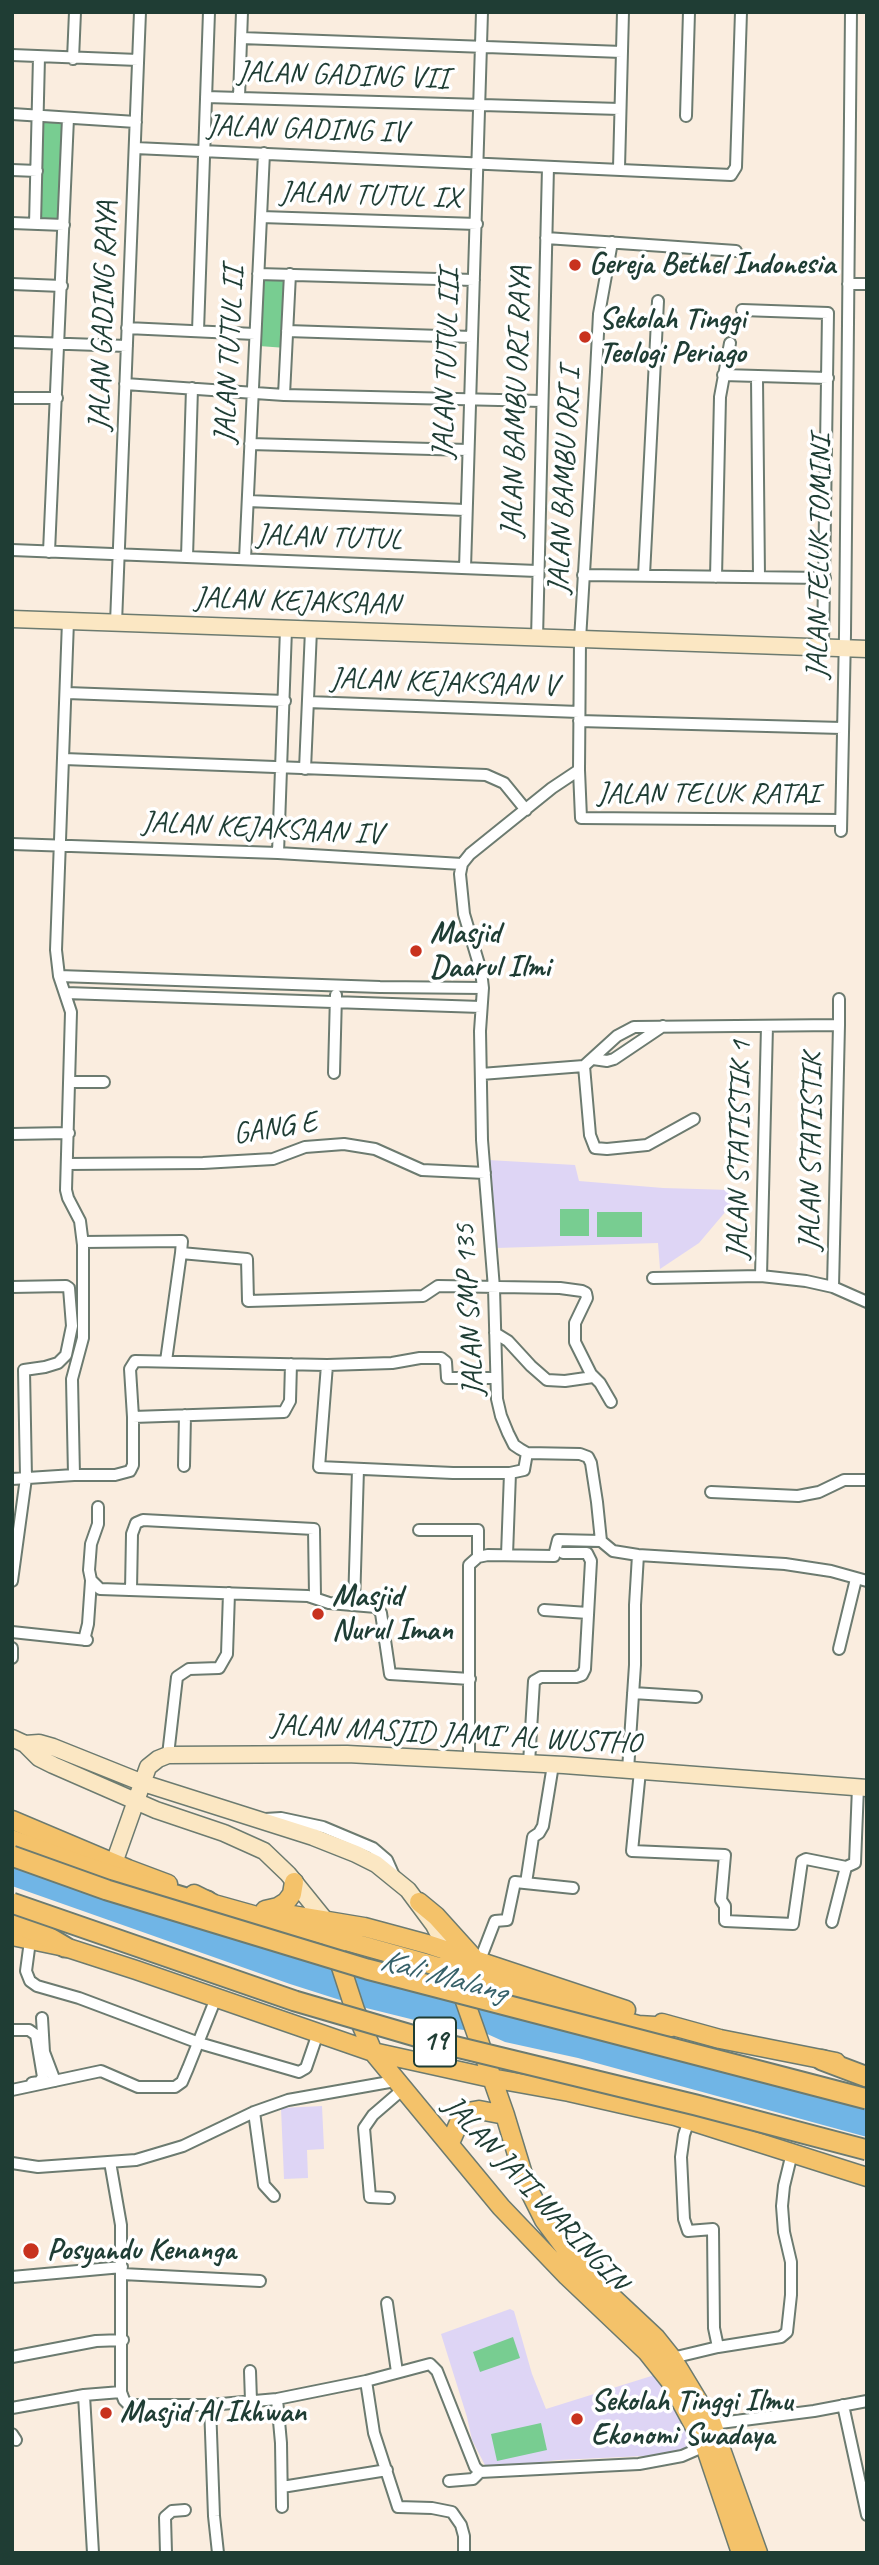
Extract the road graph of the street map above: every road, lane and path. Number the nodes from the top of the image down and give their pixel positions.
1 (75, 12) edge
2 (140, 12) edge
3 (209, 12) edge
4 (242, 12) edge
5 (482, 12) edge
6 (623, 12) edge
7 (689, 12) edge
8 (741, 12) edge
9 (851, 12) edge
10 (241, 38) junction
11 (481, 47) junction
12 (622, 52) junction
13 (12, 55) edge
14 (39, 57) junction
15 (73, 58) junction
16 (138, 61) junction
17 (206, 96) junction
18 (239, 97) junction
19 (479, 104) junction
20 (620, 109) junction
21 (12, 114) edge
22 (38, 116) junction
23 (686, 116) dead end
24 (68, 118) junction
25 (136, 122) junction
26 (135, 148) junction
27 (204, 150) junction
28 (264, 153) junction
29 (476, 162) junction
30 (548, 167) junction
31 (619, 168) junction
32 (12, 170) edge
33 (37, 171) junction
34 (261, 218) junction
35 (12, 223) edge
36 (35, 224) junction
37 (477, 224) junction
38 (64, 225) junction
39 (547, 238) junction
40 (612, 242) junction
41 (736, 251) dead end
42 (258, 274) junction
43 (290, 274) junction
44 (474, 280) junction
45 (12, 284) edge
46 (848, 284) junction
47 (867, 284) edge
48 (62, 286) junction
49 (658, 301) dead end
50 (742, 310) dead end
51 (127, 328) junction
52 (198, 331) junction
53 (287, 331) junction
54 (255, 334) junction
55 (472, 337) junction
56 (12, 342) edge
57 (730, 343) dead end
58 (59, 344) junction
59 (127, 346) junction
60 (723, 376) junction
61 (757, 378) junction
62 (828, 378) junction
63 (125, 384) junction
64 (192, 388) junction
65 (252, 393) junction
66 (284, 395) junction
67 (12, 398) edge
68 (57, 398) junction
69 (469, 398) junction
70 (542, 401) junction
71 (250, 444) junction
72 (468, 450) junction
73 (248, 501) junction
74 (466, 510) junction
75 (12, 550) edge
76 (49, 552) junction
77 (118, 554) junction
78 (187, 557) junction
79 (245, 559) junction
80 (465, 568) junction
81 (537, 571) junction
82 (583, 575) junction
83 (644, 575) junction
84 (716, 576) junction
85 (759, 577) junction
86 (825, 578) junction
87 (12, 619) edge
88 (68, 621) junction
89 (116, 623) junction
90 (286, 629) junction
91 (311, 630) junction
92 (537, 639) junction
93 (580, 640) junction
94 (823, 647) junction
95 (845, 649) junction
96 (867, 649) edge
97 (67, 693) junction
98 (285, 701) junction
99 (308, 702) junction
100 (579, 717) junction
101 (842, 728) junction
102 (64, 759) junction
103 (281, 768) junction
104 (305, 769) junction
105 (579, 770) junction
106 (526, 810) junction
107 (841, 825) joint
108 (12, 844) edge
109 (60, 844) junction
110 (278, 853) junction
111 (462, 864) junction
112 (59, 976) junction
113 (336, 986) junction
114 (483, 988) junction
115 (66, 993) junction
116 (839, 999) dead end
117 (335, 1002) junction
118 (481, 1007) junction
119 (839, 1025) junction
120 (663, 1026) junction
121 (767, 1026) junction
122 (589, 1063) junction
123 (334, 1073) dead end
124 (481, 1074) junction
125 (71, 1082) junction
126 (104, 1082) dead end
127 (694, 1119) dead end
128 (69, 1133) junction
129 (12, 1134) edge
130 (67, 1164) junction
131 (485, 1173) junction
132 (83, 1242) junction
133 (181, 1254) junction
134 (761, 1276) junction
135 (653, 1278) dead end
136 (12, 1287) edge
137 (833, 1287) junction
138 (494, 1288) junction
139 (867, 1302) edge
140 (495, 1333) junction
141 (166, 1361) junction
142 (291, 1364) junction
143 (327, 1365) junction
144 (18, 1371) edge
145 (593, 1377) junction
146 (496, 1378) junction
147 (611, 1402) dead end
148 (185, 1415) junction
149 (133, 1418) junction
150 (527, 1453) junction
151 (184, 1466) dead end
152 (358, 1469) junction
153 (510, 1473) junction
154 (74, 1475) junction
155 (26, 1478) junction
156 (12, 1479) edge
157 (867, 1480) edge
158 (711, 1492) dead end
159 (97, 1507) dead end
160 (419, 1530) dead end
161 (601, 1541) junction
162 (563, 1553) dead end
163 (506, 1555) junction
164 (638, 1555) junction
165 (478, 1557) junction
166 (91, 1580) junction
167 (861, 1580) edge
168 (12, 1581) edge
169 (131, 1590) junction
170 (229, 1593) junction
171 (315, 1597) junction
172 (354, 1605) junction
173 (544, 1610) dead end
174 (588, 1613) junction
175 (12, 1632) edge
176 (12, 1648) edge
177 (839, 1649) dead end
178 (12, 1658) edge
179 (470, 1679) junction
180 (633, 1693) junction
181 (696, 1697) dead end
182 (19, 1741) edge
183 (168, 1755) junction
184 (469, 1760) junction
185 (529, 1763) junction
186 (553, 1765) junction
187 (634, 1771) junction
188 (143, 1783) junction
189 (862, 1788) edge
190 (137, 1801) junction
191 (12, 1820) edge
192 (12, 1840) edge
193 (12, 1856) edge
194 (114, 1863) junction
195 (846, 1867) junction
196 (294, 1882) junction
197 (526, 1883) junction
198 (573, 1888) dead end
199 (207, 1901) junction
200 (419, 1902) junction
201 (12, 1903) edge
202 (265, 1910) junction
203 (832, 1922) dead end
204 (12, 1923) edge
205 (21, 1938) edge
206 (332, 1938) junction
207 (65, 1947) junction
208 (447, 1950) junction
209 (476, 1959) junction
210 (457, 1979) junction
211 (216, 1998) junction
212 (43, 2018) dead end
213 (672, 2027) junction
214 (12, 2030) edge
215 (318, 2033) junction
216 (199, 2043) junction
217 (373, 2052) junction
218 (822, 2060) junction
219 (867, 2070) edge
220 (867, 2077) edge
221 (491, 2078) junction
222 (55, 2081) junction
223 (399, 2086) junction
224 (12, 2088) edge
225 (867, 2099) edge
226 (254, 2112) junction
227 (505, 2115) junction
228 (689, 2120) junction
229 (450, 2143) junction
230 (867, 2150) edge
231 (792, 2153) junction
232 (110, 2162) junction
233 (12, 2164) edge
234 (867, 2177) edge
235 (274, 2196) dead end
236 (389, 2198) dead end
237 (122, 2271) junction
238 (12, 2277) edge
239 (260, 2281) dead end
240 (387, 2303) dead end
241 (123, 2340) junction
242 (718, 2347) junction
243 (12, 2357) edge
244 (672, 2358) junction
245 (250, 2371) dead end
246 (397, 2372) junction
247 (366, 2381) junction
248 (121, 2392) junction
249 (84, 2395) junction
250 (277, 2399) junction
251 (251, 2401) junction
252 (867, 2401) edge
253 (211, 2405) junction
254 (842, 2406) junction
255 (12, 2407) edge
256 (712, 2424) junction
257 (705, 2446) junction
258 (387, 2470) junction
259 (480, 2472) junction
260 (449, 2481) dead end
261 (282, 2487) junction
262 (282, 2507) dead end
263 (185, 2510) dead end
264 (867, 2515) edge
265 (93, 2553) edge
266 (166, 2553) edge
267 (218, 2553) edge
268 (464, 2553) edge
269 (741, 2553) edge
270 (758, 2553) edge

1 - 15 street
2 - 16 street, JALAN GADING RAYA
3 - 17 street
4 - 10 street
5 - 11 street, JALAN TUTUL III
6 - 12 street
7 - 23 street
8 - 31 street, JALAN GADING IV
9 - 46 street, JALAN TELUK TOMINI
10 - 11 street
10 - 18 street
11 - 12 street
11 - 19 street, JALAN TUTUL III
12 - 20 street
13 - 14 street
14 - 15 street
14 - 22 street
15 - 16 street
16 - 25 street, JALAN GADING RAYA
17 - 18 street, JALAN GADING VII
17 - 27 street
18 - 19 street, JALAN GADING VII
19 - 20 street, JALAN GADING VII
19 - 29 street, JALAN TUTUL III
20 - 31 street
21 - 22 street
22 - 24 street
22 - 33 street
24 - 25 street
24 - 38 street
25 - 26 street, JALAN GADING RAYA
26 - 27 street, JALAN GADING IV
26 - 51 street, JALAN GADING RAYA
27 - 28 street, JALAN GADING IV
27 - 52 street
28 - 29 street, JALAN GADING IV
28 - 34 street, JALAN TUTUL II
29 - 30 street, JALAN GADING IV
29 - 37 street, JALAN TUTUL III
30 - 31 street, JALAN GADING IV
30 - 39 street, JALAN BAMBU ORI RAYA
32 - 33 street
33 - 36 street
34 - 37 street, JALAN TUTUL IX
34 - 42 street, JALAN TUTUL II
35 - 36 street
36 - 38 street
37 - 44 street, JALAN TUTUL III
38 - 48 street
39 - 40 street
39 - 70 street, JALAN BAMBU ORI RAYA
40 - 41 street
40 - 82 street, JALAN BAMBU ORI I
42 - 43 street
42 - 54 street, JALAN TUTUL II
43 - 44 street
43 - 53 street
44 - 55 street, JALAN TUTUL III
45 - 48 street
46 - 47 street
46 - 95 street, JALAN TELUK TOMINI
48 - 58 street
49 - 83 street
50 - 62 street, JALAN TELUK TOMINI
51 - 52 street
51 - 59 street, JALAN GADING RAYA
52 - 54 street
53 - 55 street
53 - 66 street
54 - 65 street, JALAN TUTUL II
55 - 69 street, JALAN TUTUL III
56 - 58 street
57 - 60 street
58 - 59 street
58 - 68 street
59 - 63 street, JALAN GADING RAYA
60 - 61 street
60 - 84 street
61 - 62 street
61 - 85 street
62 - 86 street, JALAN TELUK TOMINI
63 - 64 street
63 - 77 street, JALAN GADING RAYA
64 - 65 street
64 - 78 street
65 - 66 street
65 - 71 street, JALAN TUTUL II
66 - 69 street
67 - 68 street
68 - 76 street
69 - 70 street
69 - 72 street, JALAN TUTUL III
70 - 81 street, JALAN BAMBU ORI RAYA
71 - 72 street
71 - 73 street, JALAN TUTUL II
72 - 74 street, JALAN TUTUL III
73 - 74 street
73 - 79 street, JALAN TUTUL II
74 - 80 street, JALAN TUTUL III
75 - 76 street, JALAN TUTUL
76 - 77 street, JALAN TUTUL
77 - 78 street, JALAN TUTUL
77 - 89 street, JALAN GADING RAYA
78 - 79 street, JALAN TUTUL
79 - 80 street, JALAN TUTUL
80 - 81 street, JALAN TUTUL
81 - 92 street, JALAN BAMBU ORI RAYA
82 - 83 street
82 - 93 street, JALAN BAMBU ORI I
83 - 84 street
84 - 85 street
85 - 86 street
86 - 94 street, JALAN TELUK TOMINI
87 - 88 street, JALAN KEJAKSAAN
88 - 89 street, JALAN KEJAKSAAN
88 - 97 street
89 - 90 street, JALAN KEJAKSAAN
90 - 91 street, JALAN KEJAKSAAN
90 - 98 street
91 - 92 street, JALAN KEJAKSAAN
91 - 99 street
92 - 93 street, JALAN KEJAKSAAN
93 - 94 street, JALAN KEJAKSAAN
93 - 100 street, JALAN BAMBU ORI I
94 - 95 street, JALAN KEJAKSAAN
95 - 96 street, JALAN KEJAKSAAN
95 - 101 street, JALAN TELUK TOMINI
97 - 98 street
97 - 102 street
98 - 103 street
99 - 100 street, JALAN KEJAKSAAN V
99 - 104 street
100 - 101 street, JALAN KEJAKSAAN V
100 - 105 street, JALAN BAMBU ORI I
101 - 107 street, JALAN TELUK TOMINI
102 - 103 street
102 - 109 street
103 - 104 street
103 - 110 street
104 - 106 street
105 - 106 street
105 - 107 street, JALAN TELUK RATAI
106 - 111 street
108 - 109 street, JALAN KEJAKSAAN IV
109 - 110 street, JALAN KEJAKSAAN IV
109 - 112 street
110 - 111 street, JALAN KEJAKSAAN IV
111 - 114 street, JALAN SMP 135
112 - 113 street
112 - 115 street
113 - 114 street
113 - 117 street
114 - 118 street, JALAN SMP 135
115 - 117 street
115 - 125 street
116 - 119 street
117 - 118 street
117 - 123 street
118 - 124 street, JALAN SMP 135
119 - 121 street, JALAN STATISTIK
119 - 137 street, JALAN STATISTIK
120 - 121 street, JALAN STATISTIK
120 - 122 street
120 - 122 street, JALAN STATISTIK
121 - 134 street, JALAN STATISTIK 1
122 - 124 street
122 - 127 street
124 - 131 street, JALAN SMP 135
125 - 126 street
125 - 128 street
128 - 129 street
128 - 130 street
130 - 131 street, GANG E
130 - 132 street
131 - 138 street, JALAN SMP 135
132 - 133 street
132 - 154 street
133 - 138 street
133 - 141 street
134 - 135 street
134 - 137 street
136 - 144 street
137 - 139 street
138 - 140 street, JALAN SMP 135
138 - 145 street
140 - 145 street
140 - 146 street, JALAN SMP 135
141 - 142 street
141 - 149 street
142 - 143 street
142 - 148 street
143 - 146 street
143 - 152 street
144 - 155 street
145 - 147 street
146 - 150 street, JALAN SMP 135
148 - 149 street
148 - 151 street
149 - 154 street
150 - 153 street
150 - 161 street
152 - 153 street
152 - 172 street
153 - 163 street
154 - 155 street
155 - 156 street
155 - 168 street
157 - 158 street
159 - 166 street
160 - 165 street
161 - 163 street
161 - 164 street
162 - 174 street
163 - 165 street
164 - 167 street
164 - 180 street
165 - 179 street
166 - 169 street
166 - 175 street
167 - 177 street
169 - 170 street
169 - 171 street
170 - 171 street
170 - 183 street
171 - 172 street
172 - 179 street
173 - 174 street
174 - 185 street
176 - 178 street
179 - 184 street
180 - 181 street
180 - 187 street
182 - 188 street, JALAN JATI WARINGIN
182 - 190 street, JALAN JATI WARINGIN
183 - 184 street, JALAN MASJID JAMI' AL WUSTHO
183 - 188 street
184 - 185 street, JALAN MASJID JAMI' AL WUSTHO
185 - 186 street, JALAN MASJID JAMI' AL WUSTHO
186 - 187 street, JALAN MASJID JAMI' AL WUSTHO
186 - 197 street
187 - 189 street, JALAN MASJID JAMI' AL WUSTHO
187 - 195 street
188 - 190 street
188 - 200 street, JALAN JATI WARINGIN
189 - 195 street
190 - 194 street
190 - 196 street, JALAN JATI WARINGIN
191 - 194 main road
192 - 199 highway
193 - 225 highway, 19, bridge
194 - 199 main road
195 - 203 street
196 - 202 main road
196 - 206 street, JALAN JATI WARINGIN
197 - 198 street
197 - 209 street
199 - 202 main road
199 - 206 main road
200 - 208 street, JALAN JATI WARINGIN
200 - 209 main road
201 - 230 highway, 19, bridge
202 - 206 main road
204 - 207 highway
205 - 207 main road
205 - 216 street
206 - 208 main road
206 - 210 main road
206 - 217 main road, JALAN JATI WARINGIN
207 - 211 main road
208 - 209 main road
208 - 210 main road, JALAN JATI WARINGIN
209 - 213 main road
210 - 213 main road
210 - 221 main road, JALAN JATI WARINGIN
211 - 215 main road
211 - 216 street
212 - 222 street
213 - 218 main road
214 - 224 street
215 - 216 street
215 - 217 main road
216 - 222 street
217 - 221 main road
217 - 223 main road, JALAN JATI WARINGIN
218 - 219 main road
218 - 220 highway
221 - 227 main road, JALAN JATI WARINGIN
221 - 228 main road
222 - 224 street
223 - 226 street
223 - 229 main road, JALAN JATI WARINGIN
223 - 236 street
226 - 232 street
226 - 235 street
227 - 229 main road
227 - 244 main road, JALAN JATI WARINGIN
228 - 231 main road
228 - 242 street
229 - 257 main road, JALAN JATI WARINGIN
231 - 234 main road
231 - 242 street
232 - 233 street
232 - 237 street
237 - 238 street
237 - 239 street
237 - 241 street
240 - 246 street
241 - 243 street
241 - 248 street
242 - 244 street
244 - 256 main road, JALAN JATI WARINGIN
245 - 251 street
246 - 247 street
246 - 259 street
247 - 250 street
247 - 258 street
248 - 249 street
248 - 253 street
249 - 255 street
249 - 265 street
250 - 251 street
250 - 261 street
251 - 253 street
252 - 254 street
253 - 267 street
254 - 256 street
254 - 264 street
256 - 270 main road, JALAN JATI WARINGIN
257 - 259 street
257 - 269 main road, JALAN JATI WARINGIN
258 - 261 street
258 - 268 street
259 - 260 street
261 - 262 street
263 - 266 street

